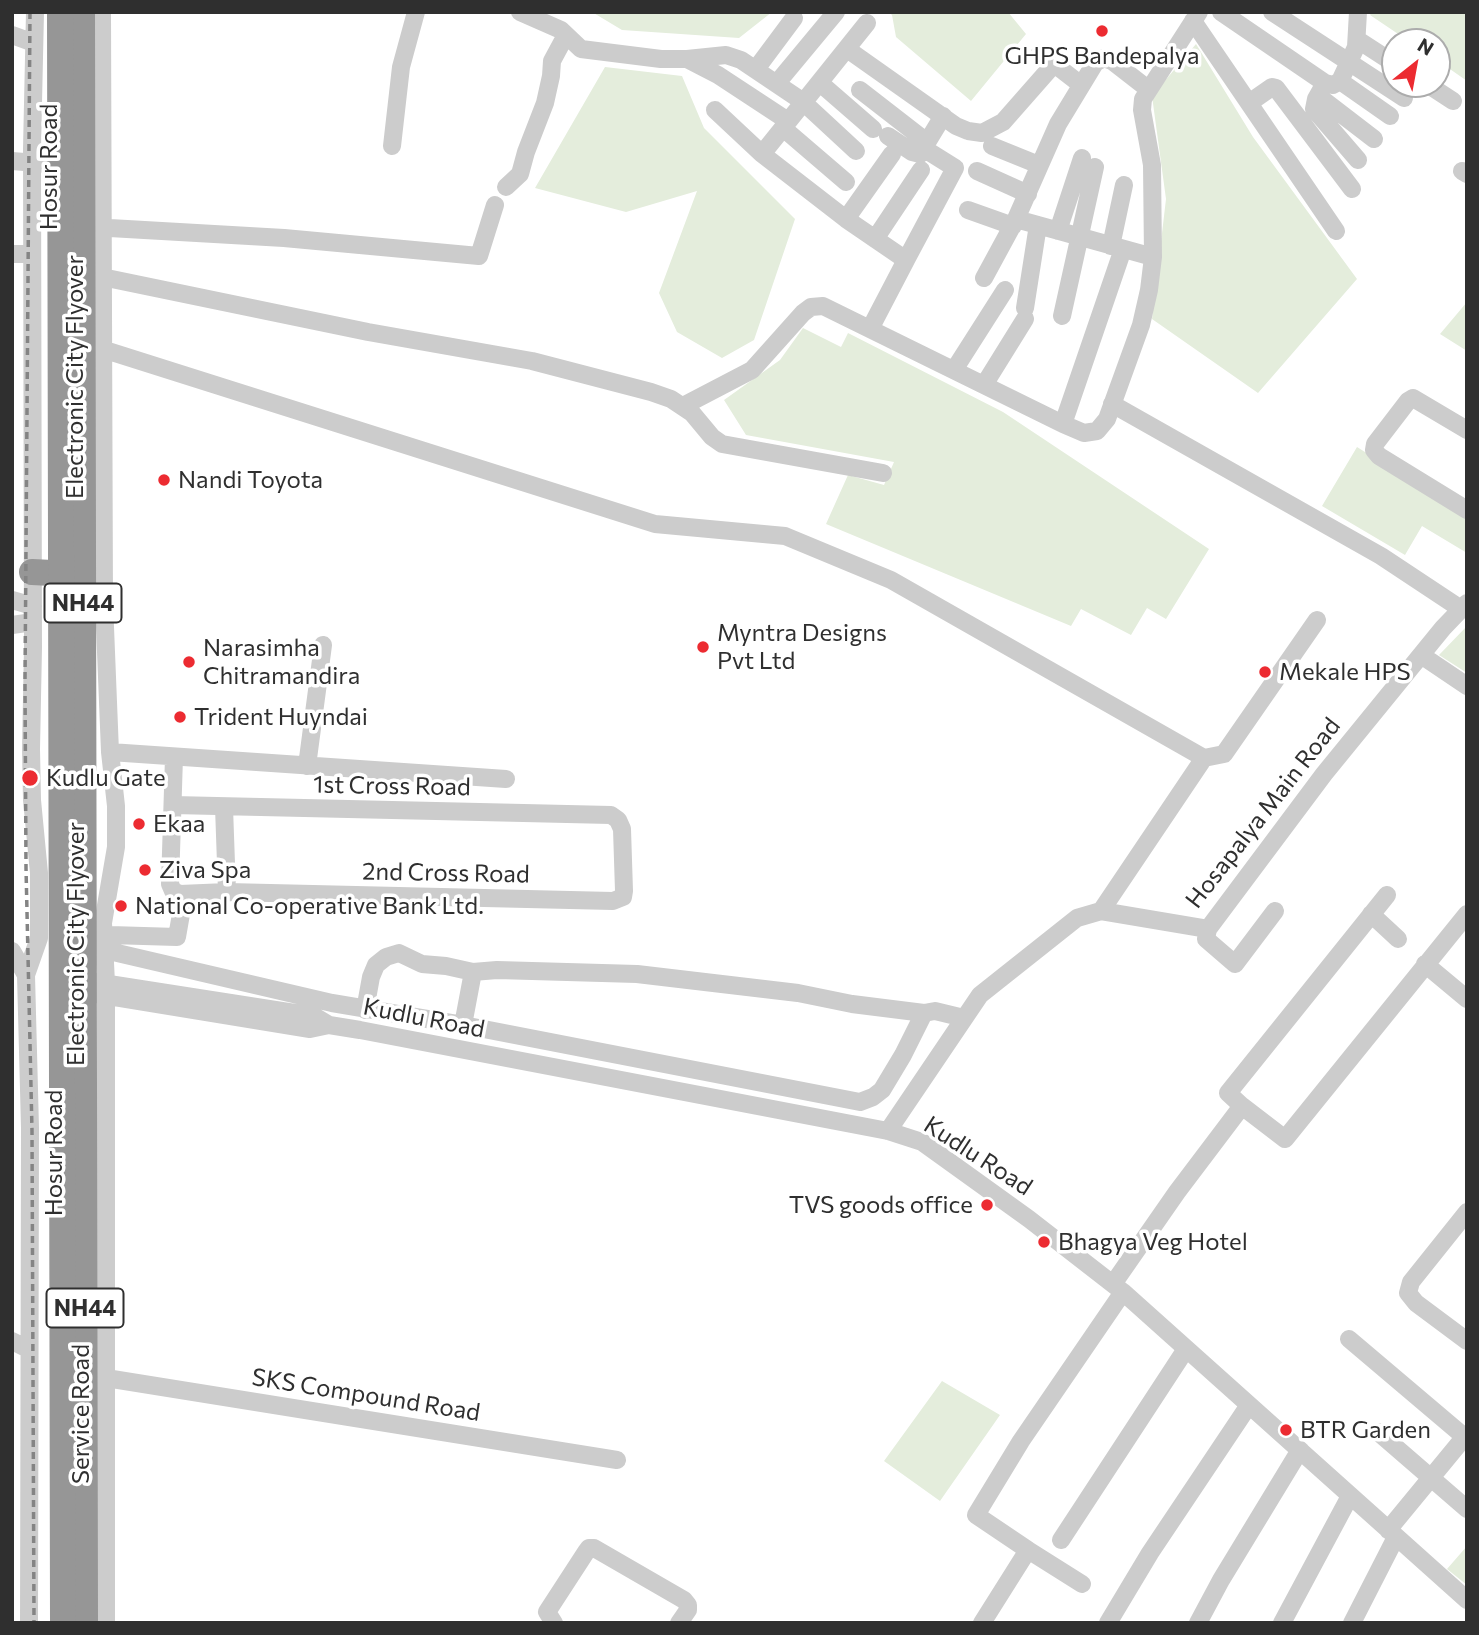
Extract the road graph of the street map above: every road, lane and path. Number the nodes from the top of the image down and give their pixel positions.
1 (35, 12) edge
2 (49, 12) edge
3 (60, 12) edge
4 (74, 12) edge
5 (82, 12) edge
6 (102, 12) edge
7 (416, 12) edge
8 (520, 12) edge
9 (836, 12) edge
10 (1222, 12) edge
11 (1272, 12) edge
12 (1358, 12) edge
13 (1196, 17) edge
14 (794, 18) dead end
15 (867, 23) dead end
16 (12, 35) edge
17 (566, 35) junction
18 (1358, 40) junction
19 (34, 43) junction
20 (847, 49) junction
21 (1381, 55) edge
22 (687, 59) junction
23 (1349, 61) junction
24 (756, 69) junction
25 (820, 82) junction
26 (776, 83) junction
27 (1381, 83) edge
28 (1080, 84) junction
29 (1328, 87) junction
30 (860, 89) dead end
31 (1148, 89) junction
32 (1448, 98) edge
33 (802, 101) junction
34 (1453, 101) dead end
35 (1249, 103) junction
36 (715, 110) dead end
37 (943, 116) junction
38 (1390, 116) dead end
39 (552, 123) dead end
40 (785, 124) junction
41 (533, 132) junction
42 (1374, 139) dead end
43 (925, 145) junction
44 (392, 146) dead end
45 (992, 146) dead end
46 (856, 151) dead end
47 (762, 154) junction
48 (892, 154) dead end
49 (1357, 160) dead end
50 (12, 161) edge
51 (41, 163) junction
52 (1039, 165) junction
53 (921, 170) dead end
54 (977, 171) dead end
55 (846, 182) dead end
56 (1124, 185) dead end
57 (506, 187) dead end
58 (1352, 189) dead end
59 (1028, 194) junction
60 (495, 205) dead end
61 (968, 210) dead end
62 (846, 219) junction
63 (1014, 222) junction
64 (1038, 225) junction
65 (92, 228) junction
66 (1058, 231) junction
67 (1336, 231) dead end
68 (1079, 237) junction
69 (875, 239) junction
70 (1117, 247) junction
71 (12, 254) edge
72 (32, 254) junction
73 (1153, 257) junction
74 (906, 260) junction
75 (102, 277) junction
76 (984, 278) dead end
77 (1005, 290) dead end
78 (1062, 316) dead end
79 (870, 329) junction
80 (102, 349) junction
81 (954, 370) junction
82 (984, 385) junction
83 (1112, 404) junction
84 (682, 407) junction
85 (1063, 424) junction
86 (1467, 430) edge
87 (883, 472) dead end
88 (1467, 510) edge
89 (42, 573) junction
90 (12, 600) edge
91 (1464, 606) edge
92 (33, 614) junction
93 (1317, 620) dead end
94 (12, 625) edge
95 (323, 645) dead end
96 (1421, 655) junction
97 (1467, 686) edge
98 (110, 752) junction
99 (174, 757) junction
100 (1204, 758) junction
101 (307, 766) junction
102 (506, 779) dead end
103 (173, 804) junction
104 (224, 807) junction
105 (611, 815) joint
106 (227, 892) junction
107 (180, 894) junction
108 (1387, 895) dead end
109 (108, 898) junction
110 (1101, 911) junction
111 (1275, 911) dead end
112 (1371, 914) junction
113 (1467, 914) edge
114 (1208, 929) junction
115 (1398, 939) dead end
116 (112, 943) junction
117 (13, 955) edge
118 (1425, 964) junction
119 (473, 972) junction
120 (19, 975) edge
121 (54, 986) junction
122 (95, 988) junction
123 (146, 988) junction
124 (1467, 999) edge
125 (344, 1006) junction
126 (365, 1010) junction
127 (923, 1013) junction
128 (964, 1018) junction
129 (463, 1025) junction
130 (335, 1026) junction
131 (1242, 1106) junction
132 (888, 1131) junction
133 (1467, 1212) edge
134 (12, 1216) edge
135 (29, 1225) junction
136 (12, 1280) edge
137 (95, 1288) junction
138 (1118, 1288) junction
139 (30, 1289) junction
140 (1349, 1339) dead end
141 (1467, 1341) edge
142 (20, 1345) edge
143 (1186, 1349) junction
144 (106, 1378) junction
145 (20, 1397) edge
146 (1249, 1405) junction
147 (1378, 1432) dead end
148 (1466, 1436) edge
149 (1300, 1450) junction
150 (20, 1456) edge
151 (617, 1460) dead end
152 (1431, 1478) junction
153 (1350, 1496) junction
154 (1467, 1509) edge
155 (20, 1519) edge
156 (1392, 1533) junction
157 (1061, 1540) dead end
158 (1028, 1550) junction
159 (1082, 1584) dead end
160 (1467, 1600) edge
161 (29, 1623) edge
162 (55, 1623) edge
163 (63, 1623) edge
164 (79, 1623) edge
165 (85, 1623) edge
166 (106, 1623) edge
167 (554, 1623) edge
168 (680, 1623) edge
169 (982, 1623) edge
170 (1108, 1623) edge
171 (1198, 1623) edge
172 (1282, 1623) edge
173 (1352, 1623) edge

1 - 19 street, Hosur Road
2 - 51 highway, Hosur Road / NH44
3 - 163 highway, Electronic City Flyover, bridge
4 - 164 highway, Electronic City Flyover
5 - 65 highway, Hosur Road / NH44
6 - 65 street
7 - 44 street
8 - 17 street
9 - 26 street
10 - 29 street
11 - 23 street
12 - 18 street
13 - 31 street
13 - 35 street
14 - 24 street
15 - 20 street
16 - 19 street
17 - 22 street
17 - 41 street
18 - 21 street
18 - 23 street
19 - 51 street, Hosur Road
20 - 25 street
20 - 37 street
22 - 24 street
22 - 40 street
23 - 27 street
23 - 29 street
24 - 26 street
25 - 33 street
25 - 43 street
26 - 33 street
28 - 31 street
28 - 37 street
28 - 52 street
29 - 38 street
29 - 42 street
29 - 49 street
30 - 43 street
31 - 73 street
32 - 34 street
33 - 40 street
33 - 46 street
35 - 58 street
35 - 67 street
36 - 47 street
37 - 43 street
39 - 41 street
40 - 47 street
40 - 55 street
41 - 57 street
43 - 74 street
45 - 52 street
47 - 62 street
48 - 62 street
50 - 51 street
51 - 72 street, Hosur Road
51 - 89 highway, Hosur Road / NH44
52 - 59 street
53 - 69 street
54 - 59 street
56 - 70 street
59 - 63 street
60 - 65 street
61 - 63 street
62 - 69 street
63 - 64 street
63 - 76 street
64 - 66 street
64 - 82 street
65 - 75 street
65 - 122 highway, Hosur Road / NH44
66 - 68 street
66 - 68 street
68 - 70 street
68 - 78 street
69 - 74 street
70 - 73 street
70 - 85 street
71 - 72 street
72 - 89 street, Hosur Road
73 - 83 street
74 - 79 street
75 - 80 street
75 - 84 street
77 - 81 street
79 - 81 street
79 - 84 street
80 - 98 street
80 - 100 street
81 - 82 street
82 - 85 street
83 - 85 street
83 - 91 street
84 - 87 street
86 - 88 street
89 - 92 street, Hosur Road
89 - 121 highway, Hosur Road / NH44
90 - 92 street
91 - 96 street, Hosapalya Main Road
92 - 94 street
92 - 120 street, Hosur Road
93 - 100 street
95 - 101 street
96 - 97 street
96 - 114 street, Hosapalya Main Road
98 - 99 street
98 - 109 street
99 - 101 street
99 - 103 street
100 - 110 street
101 - 102 street
103 - 104 street, 1st Cross Road
103 - 107 street
104 - 105 street, 1st Cross Road
104 - 106 street
105 - 106 street, 2nd Cross Road
106 - 107 street, 2nd Cross Road
107 - 116 street
108 - 112 street
109 - 116 street
109 - 122 street
110 - 114 street, Hosapalya Main Road
110 - 128 street
111 - 114 street
112 - 115 street
112 - 131 street
113 - 118 street
116 - 123 street
116 - 125 street
117 - 120 street
118 - 124 street
118 - 131 street
119 - 126 street
119 - 127 street
119 - 129 street
120 - 135 street
121 - 122 street
121 - 162 highway, Hosur Road / NH44
122 - 123 street, Kudlu Road
122 - 130 street, Kudlu Road
122 - 137 highway, Hosur Road / NH44
123 - 130 street, Kudlu Road
125 - 126 street
125 - 130 street
126 - 129 street
127 - 128 street
127 - 129 street
128 - 132 street
130 - 132 street, Kudlu Road
131 - 138 street
132 - 138 street, Kudlu Road
133 - 141 street
134 - 135 street
135 - 139 street
136 - 139 street
137 - 144 street, Service Road
137 - 165 highway, Hosur Road / NH44
138 - 143 street, Kudlu Road
138 - 158 street
139 - 142 street
140 - 148 street
142 - 145 street
143 - 146 street, Kudlu Road
143 - 157 street
144 - 151 street, SKS Compound Road
144 - 166 street, Service Road
145 - 150 street
146 - 149 street, Kudlu Road
146 - 170 street
147 - 152 street
148 - 152 street
149 - 153 street, Kudlu Road
149 - 171 street
150 - 155 street
152 - 154 street
152 - 156 street
153 - 156 street, Kudlu Road
153 - 172 street
155 - 161 street
156 - 160 street, Kudlu Road
156 - 173 street
158 - 159 street
158 - 169 street
167 - 168 street

